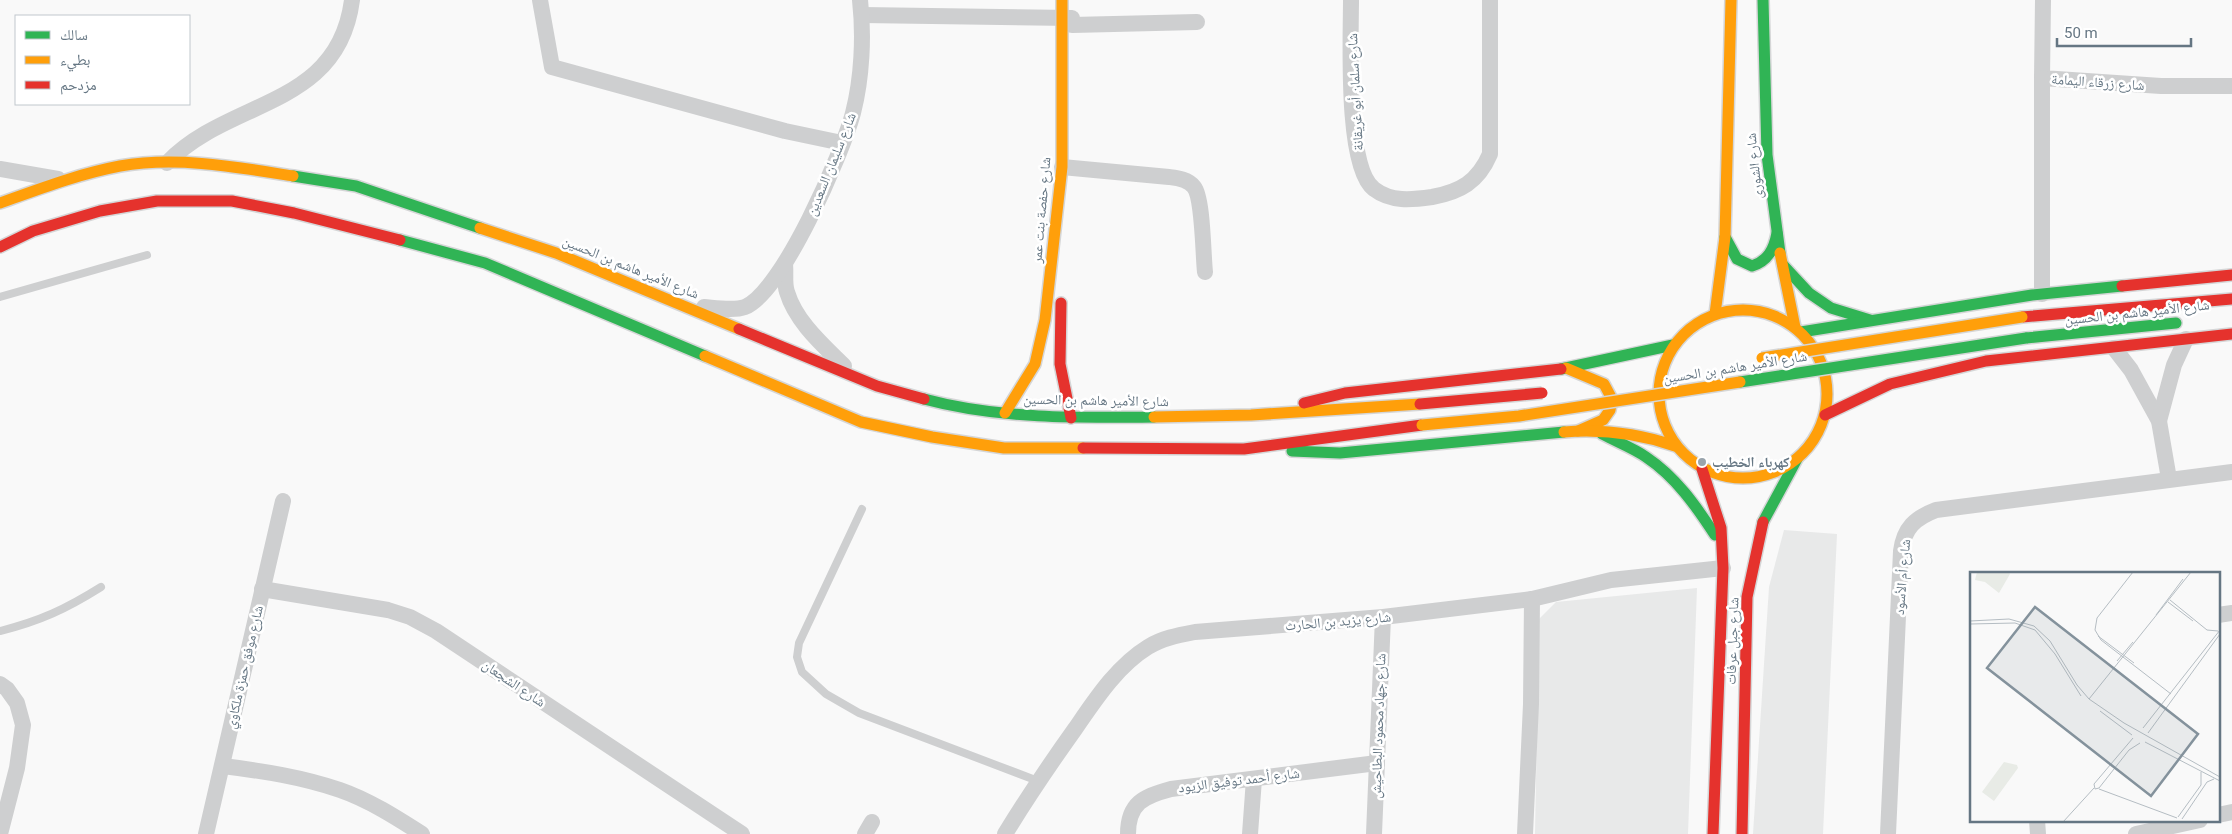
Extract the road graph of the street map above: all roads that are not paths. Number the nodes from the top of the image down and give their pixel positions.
1 (352, 0) edge
2 (540, 0) edge
3 (1062, 0) edge
4 (1072, 0) edge
5 (1352, 0) edge
6 (1490, 0) edge
7 (1731, 0) edge
8 (1763, 0) edge
9 (2043, 0) edge
10 (861, 7) edge
11 (1069, 20) junction
12 (1196, 22) dead end
13 (2042, 78) junction
14 (2232, 86) edge
15 (842, 143) junction
16 (168, 163) junction
17 (0, 169) edge
18 (1070, 171) junction
19 (63, 180) junction
20 (0, 203) edge
21 (1777, 233) junction
22 (1725, 237) junction
23 (0, 247) edge
24 (148, 255) dead end
25 (785, 264) junction
26 (1782, 264) junction
27 (1205, 272) dead end
28 (2232, 275) edge
29 (1062, 290) dead end
30 (2042, 294) junction
31 (0, 297) edge
32 (2232, 299) edge
33 (686, 306) junction
34 (1714, 314) junction
35 (1903, 315) junction
36 (1870, 320) junction
37 (2193, 321) dead end
38 (1798, 330) junction
39 (2232, 334) edge
40 (2186, 339) junction
41 (1673, 345) junction
42 (2114, 348) junction
43 (1754, 359) dead end
44 (1566, 368) junction
45 (1676, 372) dead end
46 (854, 376) junction
47 (1647, 376) dead end
48 (1617, 381) dead end
49 (1890, 384) junction
50 (1578, 387) dead end
51 (1559, 390) dead end
52 (1005, 413) junction
53 (1250, 415) junction
54 (1825, 415) junction
55 (1071, 418) junction
56 (2159, 421) junction
57 (1577, 431) junction
58 (1602, 434) junction
59 (1675, 446) junction
60 (1244, 449) junction
61 (1797, 459) junction
62 (1702, 469) junction
63 (2232, 472) edge
64 (2169, 479) junction
65 (283, 501) dead end
66 (862, 508) dead end
67 (1749, 522) dead end
68 (1735, 523) dead end
69 (1761, 527) junction
70 (1721, 528) junction
71 (1721, 544) junction
72 (1724, 568) junction
73 (101, 587) dead end
74 (262, 589) junction
75 (1532, 599) junction
76 (1383, 617) junction
77 (0, 631) edge
78 (0, 684) edge
79 (1377, 763) junction
80 (223, 766) junction
81 (1254, 779) junction
82 (1038, 781) junction
83 (2195, 822) edge
84 (2142, 829) edge
85 (2174, 830) edge
86 (0, 834) edge
87 (206, 834) edge
88 (422, 834) edge
89 (742, 834) edge
90 (1005, 834) edge
91 (1128, 834) edge
92 (1250, 834) edge
93 (1374, 834) edge
94 (1525, 834) edge
95 (1713, 834) edge
96 (1742, 834) edge
97 (1888, 834) edge

1 - 16 street
2 - 15 street
3 - 11 main road, شارع حفصة بنت عمر
4 - 11 main road, شارع حفصة بنت عمر
5 - 6 street, شارع سلمان أبو غريقانة
7 - 22 main road, شارع الشورى
8 - 21 main road, شارع الشورى
9 - 13 street, شارع زرقاء اليمامة
10 - 11 street
10 - 15 street, شارع سليمان السعدين
11 - 12 street
11 - 18 main road, شارع حفصة بنت عمر
13 - 14 street, شارع زرقاء اليمامة
13 - 30 street
15 - 25 street, شارع سليمان السعدين
16 - 19 main road, شارع الأمير هاشم بن الحسين
16 - 33 main road, شارع الأمير هاشم بن الحسين
17 - 19 street
18 - 27 street
18 - 52 main road, شارع حفصة بنت عمر
19 - 20 main road, شارع الأمير هاشم بن الحسين
21 - 22 main road
21 - 26 main road, شارع الشورى
22 - 34 main road, شارع الشورى
23 - 60 main road, شارع الأمير هاشم بن الحسين
24 - 31 lane
25 - 33 street, شارع سليمان السعدين
25 - 46 street, شارع سليمان السعدين
26 - 36 main road
26 - 38 main road, شارع الشورى
28 - 30 main road, شارع الأمير هاشم بن الحسين
29 - 55 main road
30 - 35 main road, شارع الأمير هاشم بن الحسين
32 - 43 main road, شارع الأمير هاشم بن الحسين, bridge
33 - 46 main road, شارع الأمير هاشم بن الحسين
34 - 38 main road
34 - 41 main road
35 - 36 main road, شارع الأمير هاشم بن الحسين
35 - 49 main road
36 - 38 main road, شارع الأمير هاشم بن الحسين
37 - 60 main road, شارع الأمير هاشم بن الحسين, bridge
38 - 54 main road
39 - 40 main road
40 - 42 main road
40 - 56 street
41 - 44 main road, شارع الأمير هاشم بن الحسين
41 - 59 main road
42 - 49 main road
42 - 56 street
44 - 53 main road, شارع الأمير هاشم بن الحسين
44 - 57 main road
45 - 47 main road, شارع الأمير هاشم بن الحسين
46 - 52 main road, شارع الأمير هاشم بن الحسين
48 - 50 main road
49 - 54 main road
51 - 53 main road, شارع الأمير هاشم بن الحسين, bridge
52 - 55 main road, شارع الأمير هاشم بن الحسين
53 - 55 main road, شارع الأمير هاشم بن الحسين
54 - 61 main road
56 - 64 street
57 - 58 main road, شارع الأمير هاشم بن الحسين
57 - 60 main road, شارع الأمير هاشم بن الحسين
58 - 59 main road, شارع الأمير هاشم بن الحسين
58 - 71 main road
59 - 62 main road
61 - 62 main road
61 - 69 main road, شارع جبل عرفات
62 - 70 main road, شارع جبل عرفات
63 - 64 street, شارع أم الأسود
64 - 97 street, شارع أم الأسود
65 - 74 street, شارع موفق حمزة ملكاوي
66 - 82 lane
67 - 69 main road
68 - 70 main road
69 - 96 main road, شارع جبل عرفات
70 - 71 main road, شارع جبل عرفات
71 - 72 main road, شارع جبل عرفات
72 - 75 street, شارع يزيد بن الحارث
72 - 95 main road, شارع جبل عرفات
73 - 77 lane
74 - 80 street, شارع موفق حمزة ملكاوي
74 - 89 street, شارع الشجعان
75 - 76 street, شارع يزيد بن الحارث
75 - 94 street
76 - 79 street, شارع جهاد محمود البطاحيش
76 - 82 street, شارع يزيد بن الحارث
78 - 86 street
79 - 81 street, شارع أحمد توفيق الزيود
79 - 93 street, شارع جهاد محمود البطاحيش
80 - 87 street, شارع موفق حمزة ملكاوي
80 - 88 street
81 - 91 street, شارع أحمد توفيق الزيود
81 - 92 street
82 - 90 street, شارع يزيد بن الحارث
83 - 85 street
84 - 85 street

